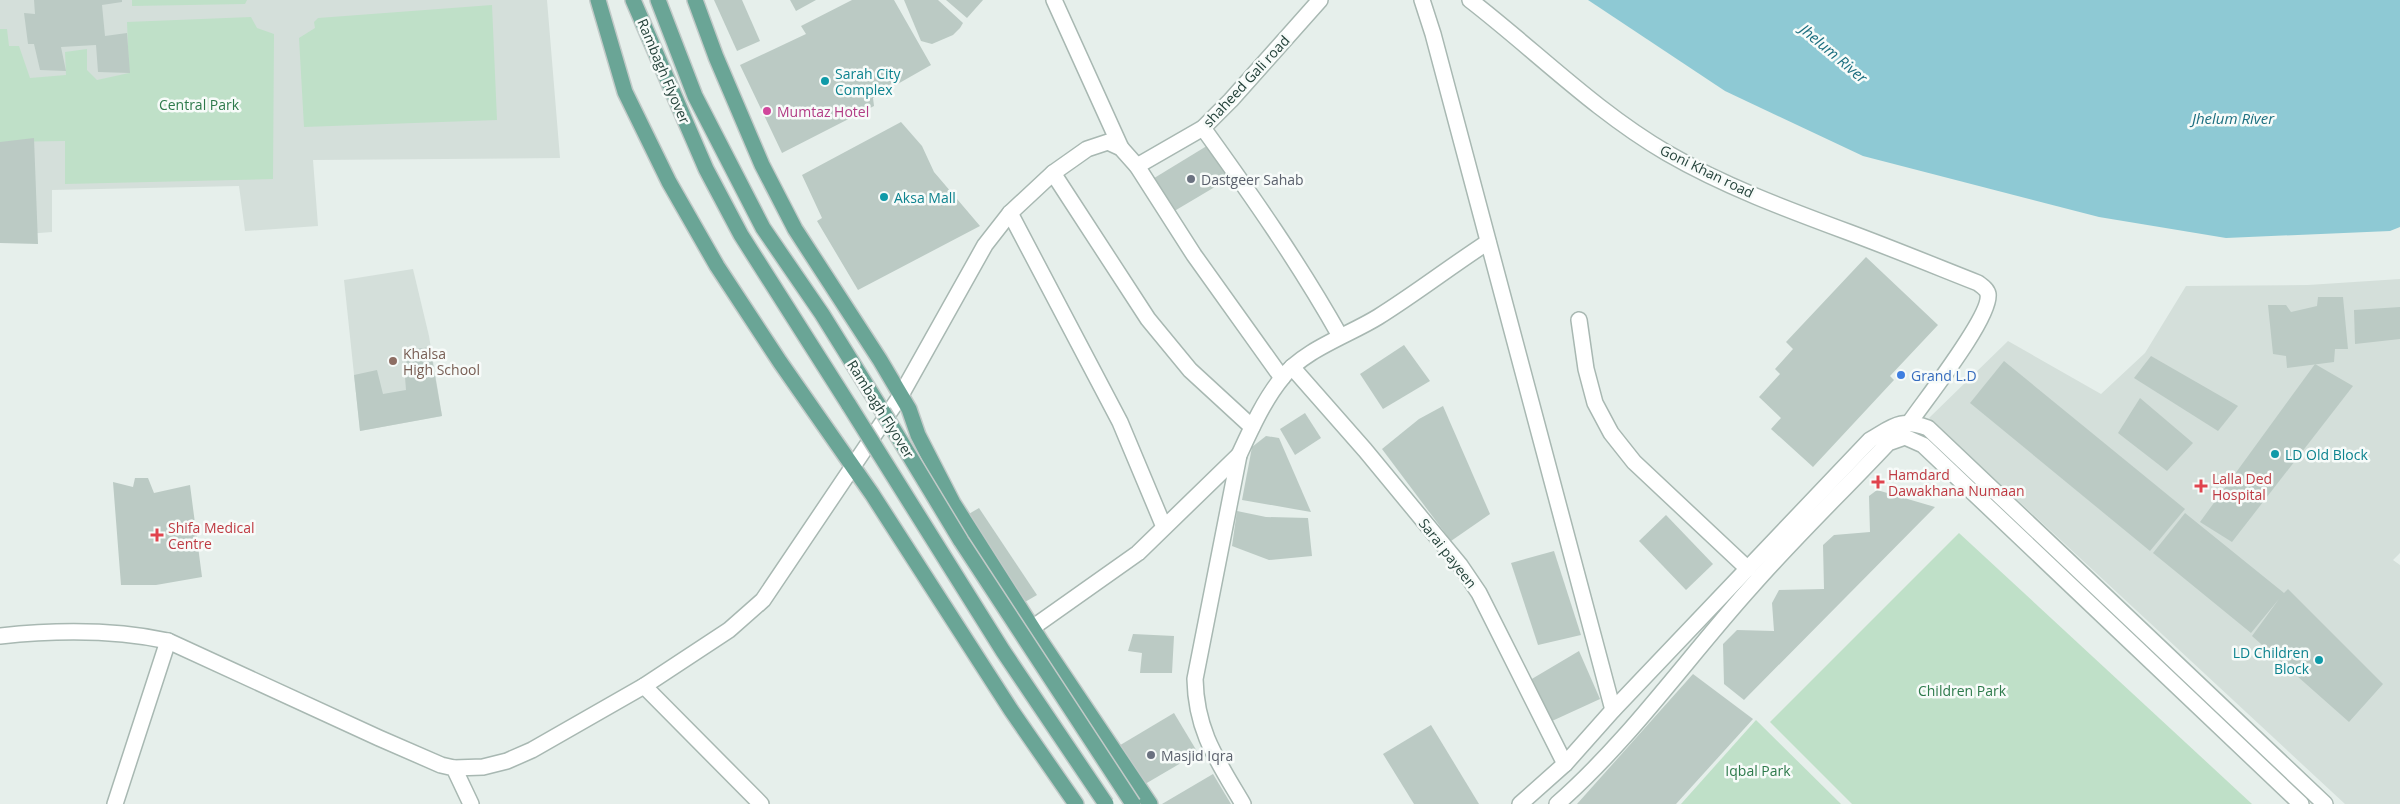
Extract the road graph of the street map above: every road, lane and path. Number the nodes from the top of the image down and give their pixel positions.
1 (598, 0) edge
2 (633, 0) edge
3 (658, 0) edge
4 (695, 0) edge
5 (1054, 0) edge
6 (1320, 0) edge
7 (1422, 0) edge
8 (1470, 0) edge
9 (1203, 128) junction
10 (1121, 148) junction
11 (1137, 166) junction
12 (1053, 173) junction
13 (1010, 213) junction
14 (1488, 242) junction
15 (1579, 320) dead end
16 (1340, 336) junction
17 (1292, 367) junction
18 (1282, 378) junction
19 (901, 395) junction
20 (1910, 422) junction
21 (1252, 427) junction
22 (1239, 455) junction
23 (852, 464) junction
24 (1164, 527) junction
25 (1748, 569) junction
26 (1032, 628) junction
27 (0, 636) edge
28 (168, 641) junction
29 (644, 686) junction
30 (1613, 710) junction
31 (1565, 764) junction
32 (454, 768) junction
33 (115, 804) edge
34 (471, 804) edge
35 (761, 804) edge
36 (1076, 804) edge
37 (1106, 804) edge
38 (1133, 804) edge
39 (1150, 804) edge
40 (1243, 804) edge
41 (1520, 804) edge
42 (1557, 804) edge
43 (2301, 804) edge
44 (2325, 804) edge

1 - 23 main road
2 - 37 main road, Rambagh Flyover, bridge
3 - 38 main road, Rambagh Flyover, bridge
4 - 19 main road
5 - 10 street
6 - 9 street, shaheed Gali road
7 - 14 street
8 - 20 street, Goni Khan road
9 - 11 street, shaheed Gali road
9 - 16 street
10 - 11 street
10 - 12 street
11 - 18 street
12 - 13 street
12 - 21 street
13 - 19 street
13 - 24 street
14 - 16 street
14 - 30 street
15 - 25 street
16 - 17 street
17 - 18 street
17 - 31 street, Sarai payeen
18 - 21 street
19 - 23 street
19 - 26 main road
20 - 25 street
20 - 44 street
21 - 22 street
22 - 24 street
22 - 40 street
23 - 29 street
23 - 36 main road
24 - 26 street
25 - 30 street
26 - 39 main road
27 - 28 street
28 - 32 street
28 - 33 street
29 - 32 street
29 - 35 street
30 - 31 street
31 - 41 street
32 - 34 street
42 - 43 street

